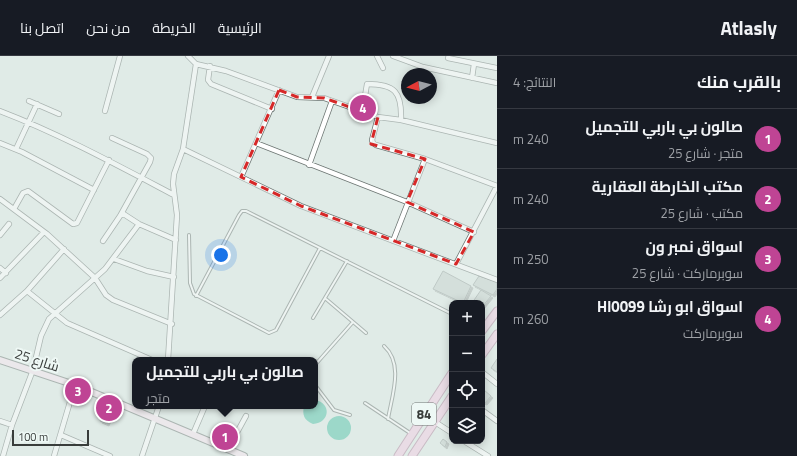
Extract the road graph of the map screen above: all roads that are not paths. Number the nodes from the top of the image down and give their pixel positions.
1 (120, 56) edge
2 (188, 56) edge
3 (329, 56) edge
4 (377, 56) edge
5 (393, 56) edge
6 (448, 58) dead end
7 (196, 64) junction
8 (474, 64) junction
9 (210, 66) junction
10 (383, 68) dead end
11 (497, 68) edge
12 (472, 78) junction
13 (497, 83) edge
14 (279, 90) junction
15 (312, 97) junction
16 (29, 101) dead end
17 (332, 101) junction
18 (37, 104) junction
19 (272, 109) junction
20 (0, 111) edge
21 (105, 111) dead end
22 (59, 114) dead end
23 (369, 114) junction
24 (378, 117) junction
25 (401, 120) junction
26 (29, 122) junction
27 (112, 138) dead end
28 (256, 143) junction
29 (497, 143) edge
30 (0, 144) edge
31 (16, 149) junction
32 (183, 149) junction
33 (426, 159) junction
34 (109, 160) junction
35 (309, 165) junction
36 (241, 177) junction
37 (142, 178) junction
38 (497, 186) edge
39 (94, 190) junction
40 (174, 195) junction
41 (0, 199) edge
42 (407, 202) junction
43 (14, 209) junction
44 (122, 213) junction
45 (9, 224) dead end
46 (139, 224) junction
47 (44, 232) junction
48 (474, 232) junction
49 (0, 235) edge
50 (189, 235) dead end
51 (176, 240) junction
52 (103, 241) dead end
53 (393, 241) junction
54 (320, 248) junction
55 (64, 249) junction
56 (114, 259) junction
57 (348, 261) junction
58 (456, 264) junction
59 (0, 268) edge
60 (6, 273) junction
61 (174, 277) junction
62 (0, 278) edge
63 (95, 278) junction
64 (497, 280) edge
65 (27, 291) junction
66 (196, 296) junction
67 (326, 299) junction
68 (497, 311) edge
69 (449, 312) edge
70 (54, 314) junction
71 (0, 315) edge
72 (313, 318) dead end
73 (353, 322) junction
74 (172, 324) junction
75 (485, 326) edge
76 (366, 333) dead end
77 (497, 334) edge
78 (384, 346) dead end
79 (485, 351) edge
80 (145, 357) edge
81 (168, 357) edge
82 (0, 360) edge
83 (318, 362) edge
84 (33, 370) junction
85 (485, 374) edge
86 (448, 384) edge
87 (497, 384) edge
88 (74, 385) junction
89 (318, 389) edge
90 (449, 401) edge
91 (365, 403) dead end
92 (132, 408) edge
93 (134, 409) edge
94 (158, 409) edge
95 (204, 409) edge
96 (485, 412) edge
97 (350, 415) dead end
98 (246, 416) dead end
99 (156, 418) junction
100 (388, 419) junction
101 (497, 420) edge
102 (0, 421) edge
103 (435, 422) junction
104 (12, 425) junction
105 (449, 431) edge
106 (61, 434) junction
107 (193, 434) junction
108 (411, 434) junction
109 (469, 444) edge
110 (228, 449) junction
111 (98, 454) edge
112 (3, 456) edge
113 (54, 456) edge
114 (110, 456) edge
115 (142, 456) edge
116 (244, 456) edge
117 (398, 456) edge
118 (412, 456) edge
119 (488, 456) edge

1 - 21 street
2 - 7 street
3 - 15 street
4 - 10 street
5 - 12 street
6 - 8 street
7 - 9 street
7 - 32 street
8 - 11 street
8 - 12 street
9 - 14 street
9 - 19 street
12 - 13 street
14 - 15 street
14 - 19 street
15 - 17 street
16 - 18 street
17 - 23 street
17 - 35 street
18 - 22 street
18 - 26 street
19 - 28 street
20 - 26 street
23 - 24 street
23 - 25 street
24 - 25 street
24 - 33 street
25 - 29 street
26 - 31 street
26 - 34 street
27 - 37 street
28 - 35 street
28 - 36 street
30 - 31 street
31 - 39 street
32 - 36 street
32 - 40 street
33 - 38 street
33 - 42 street
34 - 37 street
34 - 39 street
35 - 42 street
36 - 53 street
37 - 40 street
37 - 44 street
38 - 48 street
39 - 43 street
40 - 51 street
41 - 43 street
42 - 48 street
42 - 53 street
43 - 47 street
44 - 46 street
44 - 52 street
45 - 49 street
46 - 51 street
46 - 56 street
47 - 55 street
47 - 60 street
48 - 58 street
50 - 66 lane
51 - 61 street
53 - 58 street
54 - 57 lane
54 - 66 lane
54 - 66 lane
55 - 63 street
55 - 65 street
56 - 61 street
56 - 63 street
57 - 67 lane
57 - 69 lane
58 - 64 street
59 - 60 street
60 - 62 street
61 - 74 street
63 - 70 street
63 - 74 street
65 - 70 street
65 - 71 street
67 - 72 lane
67 - 73 lane
68 - 75 main road
70 - 80 street
70 - 84 street
73 - 76 lane
73 - 83 lane
74 - 81 street
77 - 79 main road
78 - 100 lane
82 - 84 street, شارع 25
84 - 88 street, شارع 25
84 - 104 street
85 - 87 street
86 - 108 main road, 84
88 - 92 street, شارع 25
88 - 106 street
89 - 97 lane
90 - 103 main road, 84
91 - 100 lane
93 - 99 street, شارع 25
94 - 99 street
95 - 107 street
96 - 101 street
98 - 110 street
99 - 107 street, شارع 25
99 - 115 street
100 - 108 lane
102 - 104 street
103 - 105 street
103 - 118 main road, 84
104 - 112 street
106 - 111 street
106 - 113 street
107 - 110 street, شارع 25
108 - 117 main road, 84
109 - 119 street
110 - 116 street, شارع 25
111 - 114 street

